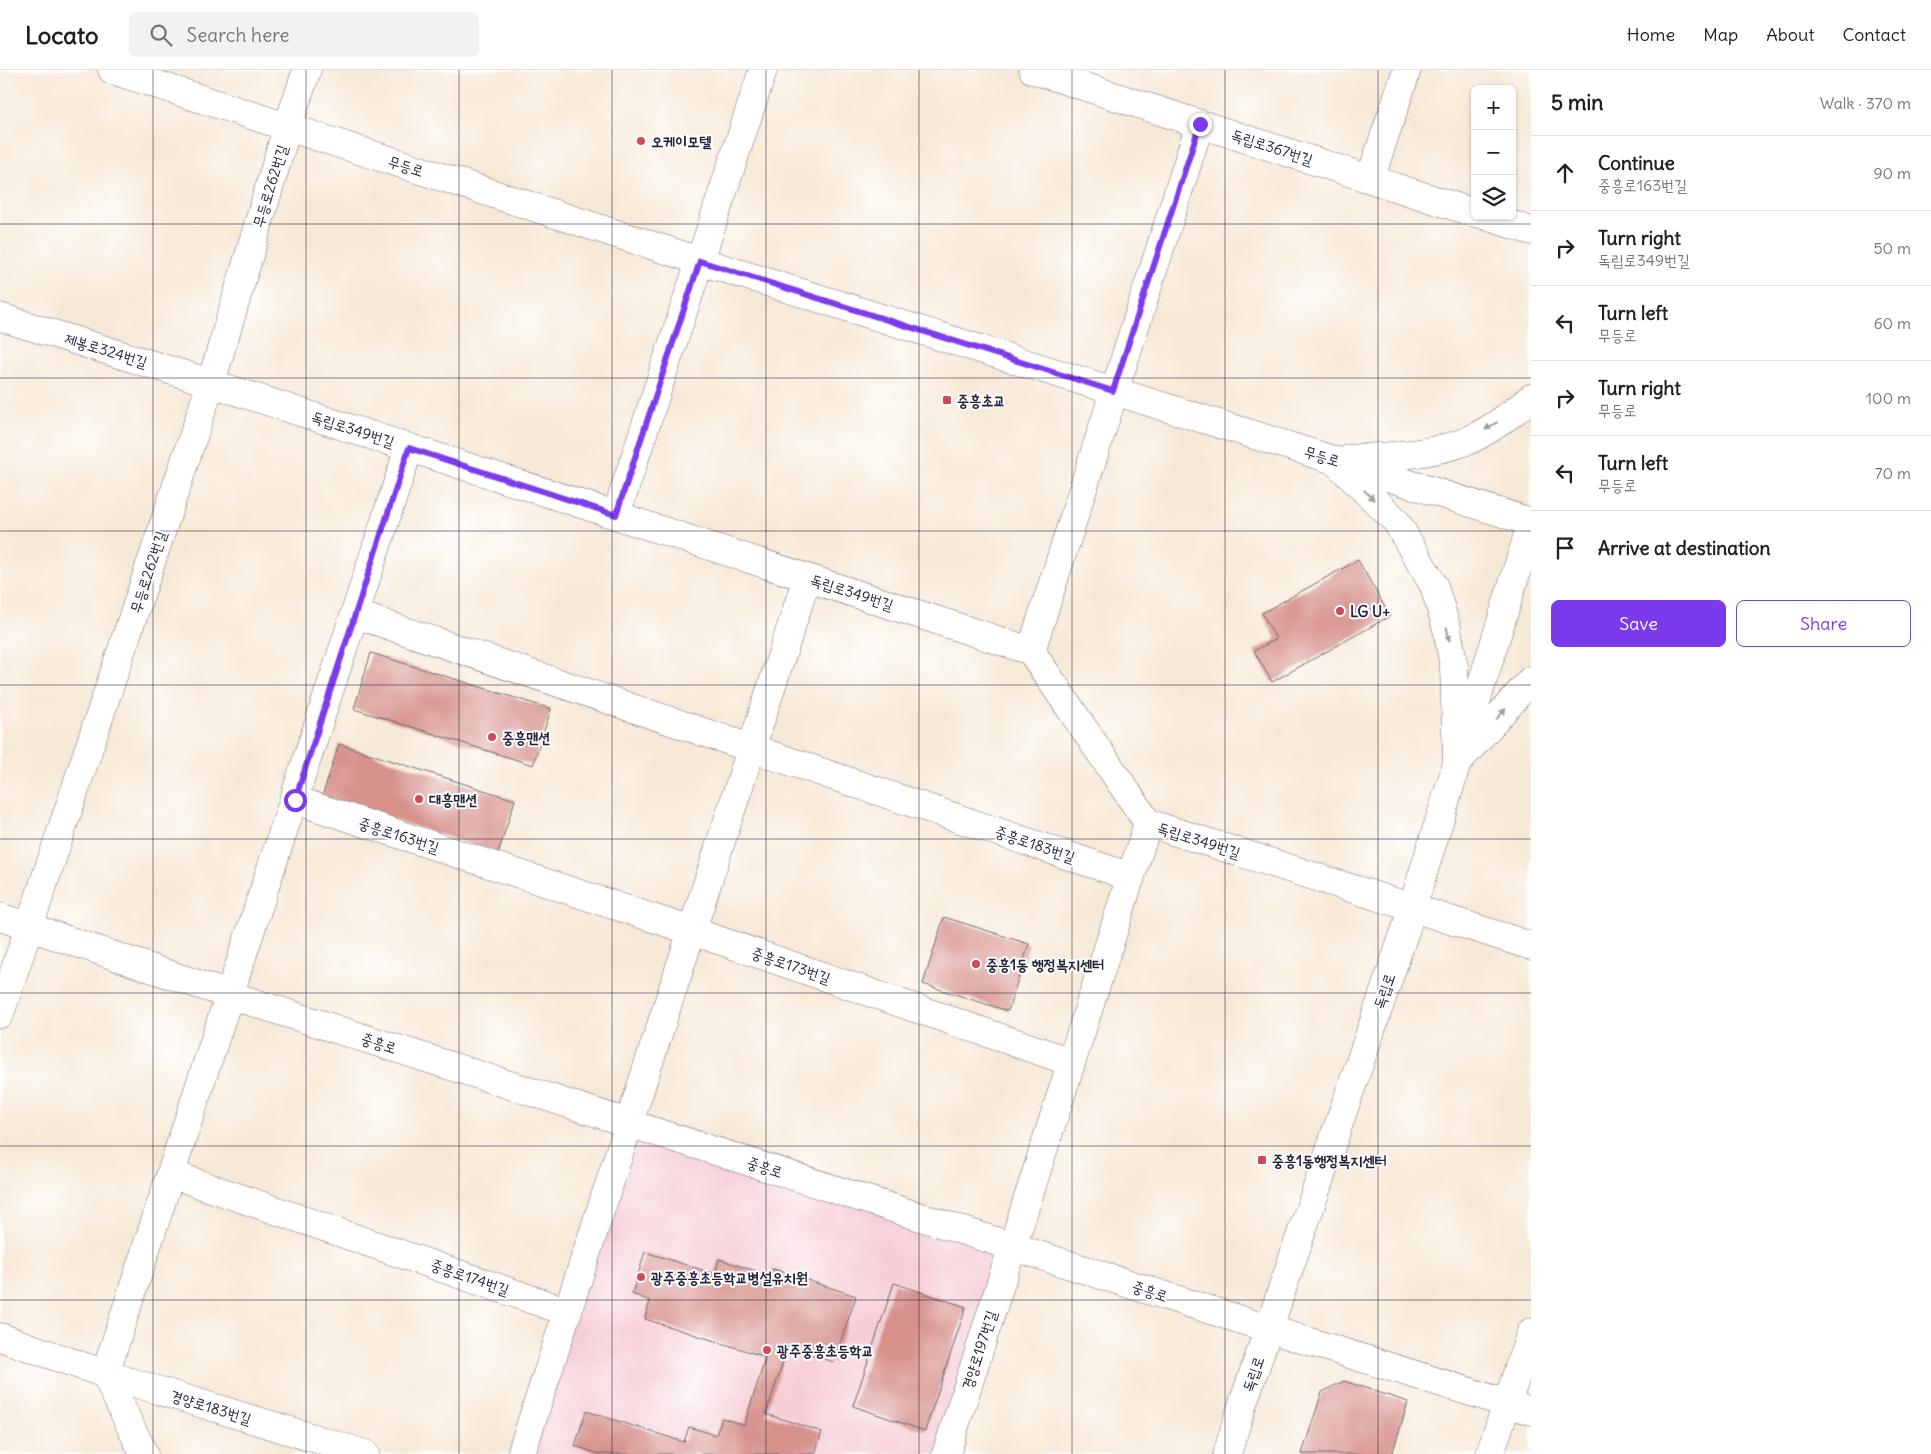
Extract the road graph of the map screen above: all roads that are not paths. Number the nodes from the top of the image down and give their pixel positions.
1 (112, 70) edge
2 (307, 70) edge
3 (763, 70) edge
4 (1033, 70) edge
5 (1407, 70) edge
6 (1200, 124) junction
7 (287, 128) junction
8 (1370, 179) junction
9 (1471, 211) edge
10 (1499, 220) edge
11 (1531, 230) edge
12 (700, 261) junction
13 (0, 317) edge
14 (211, 383) junction
15 (1113, 391) junction
16 (1531, 398) edge
17 (409, 448) junction
18 (1335, 460) junction
19 (616, 515) junction
20 (1531, 523) edge
21 (807, 578) junction
22 (355, 614) junction
23 (1031, 651) junction
24 (1531, 680) edge
25 (752, 748) junction
26 (1457, 763) junction
27 (295, 800) junction
28 (1148, 823) junction
29 (504, 870) joint
30 (1131, 877) junction
31 (1412, 908) junction
32 (0, 918) edge
33 (30, 926) junction
34 (692, 931) junction
35 (1531, 946) edge
36 (230, 995) junction
37 (0, 1014) edge
38 (1071, 1062) junction
39 (629, 1123) junction
40 (171, 1174) junction
41 (1012, 1246) junction
42 (568, 1312) junction
43 (1269, 1329) junction
44 (1531, 1332) edge
45 (0, 1337) edge
46 (105, 1374) junction
47 (1519, 1407) edge
48 (144, 1454) edge
49 (365, 1454) edge
50 (521, 1454) edge
51 (946, 1454) edge
52 (1227, 1454) edge
53 (1490, 1454) edge

1 - 7 street, 무등로
2 - 7 street, 무등로262번길
3 - 12 street
4 - 6 street, 독립로367번길
5 - 8 street
6 - 8 street, 독립로367번길
6 - 15 street
7 - 12 street, 무등로
7 - 14 street, 무등로262번길
8 - 9 street, 독립로367번길
10 - 11 street
12 - 15 street, 무등로
12 - 19 street
13 - 14 street, 제봉로324번길
14 - 17 street, 독립로349번길
14 - 33 street, 무등로262번길
15 - 18 street, 무등로
15 - 23 street
16 -> 18 street
17 - 19 street, 독립로349번길
17 - 22 street
18 - 20 street, 무등로
18 -> 26 street
19 - 21 street, 독립로349번길
20 - 26 street, 독립로
21 - 23 street, 독립로349번길
21 - 25 street
22 - 25 street
22 - 27 street
23 - 28 street, 독립로349번길
26 -> 24 street
25 - 30 street, 중흥로183번길
25 - 34 street
26 - 31 street, 독립로
27 - 29 street, 중흥로163번길
27 - 36 street
28 - 30 street
28 - 31 street, 독립로349번길
29 - 34 street, 중흥로173번길
30 - 38 street
31 - 35 street, 독립로349번길
31 - 43 street, 독립로
32 - 33 street, 중흥로
33 - 36 street, 중흥로
33 - 37 street, 무등로262번길
34 - 38 street, 중흥로173번길
34 - 39 street
36 - 39 street, 중흥로
36 - 40 street
38 - 41 street
39 - 41 street, 중흥로
39 - 42 street
40 - 42 street, 중흥로174번길
40 - 46 street
41 - 43 street, 중흥로
41 - 51 street, 경양로197번길
42 - 50 street
43 - 47 street, 중흥로
43 - 52 street, 독립로
44 - 47 street
45 - 46 street
46 - 48 street
46 - 49 street, 경양로183번길
47 - 53 street

